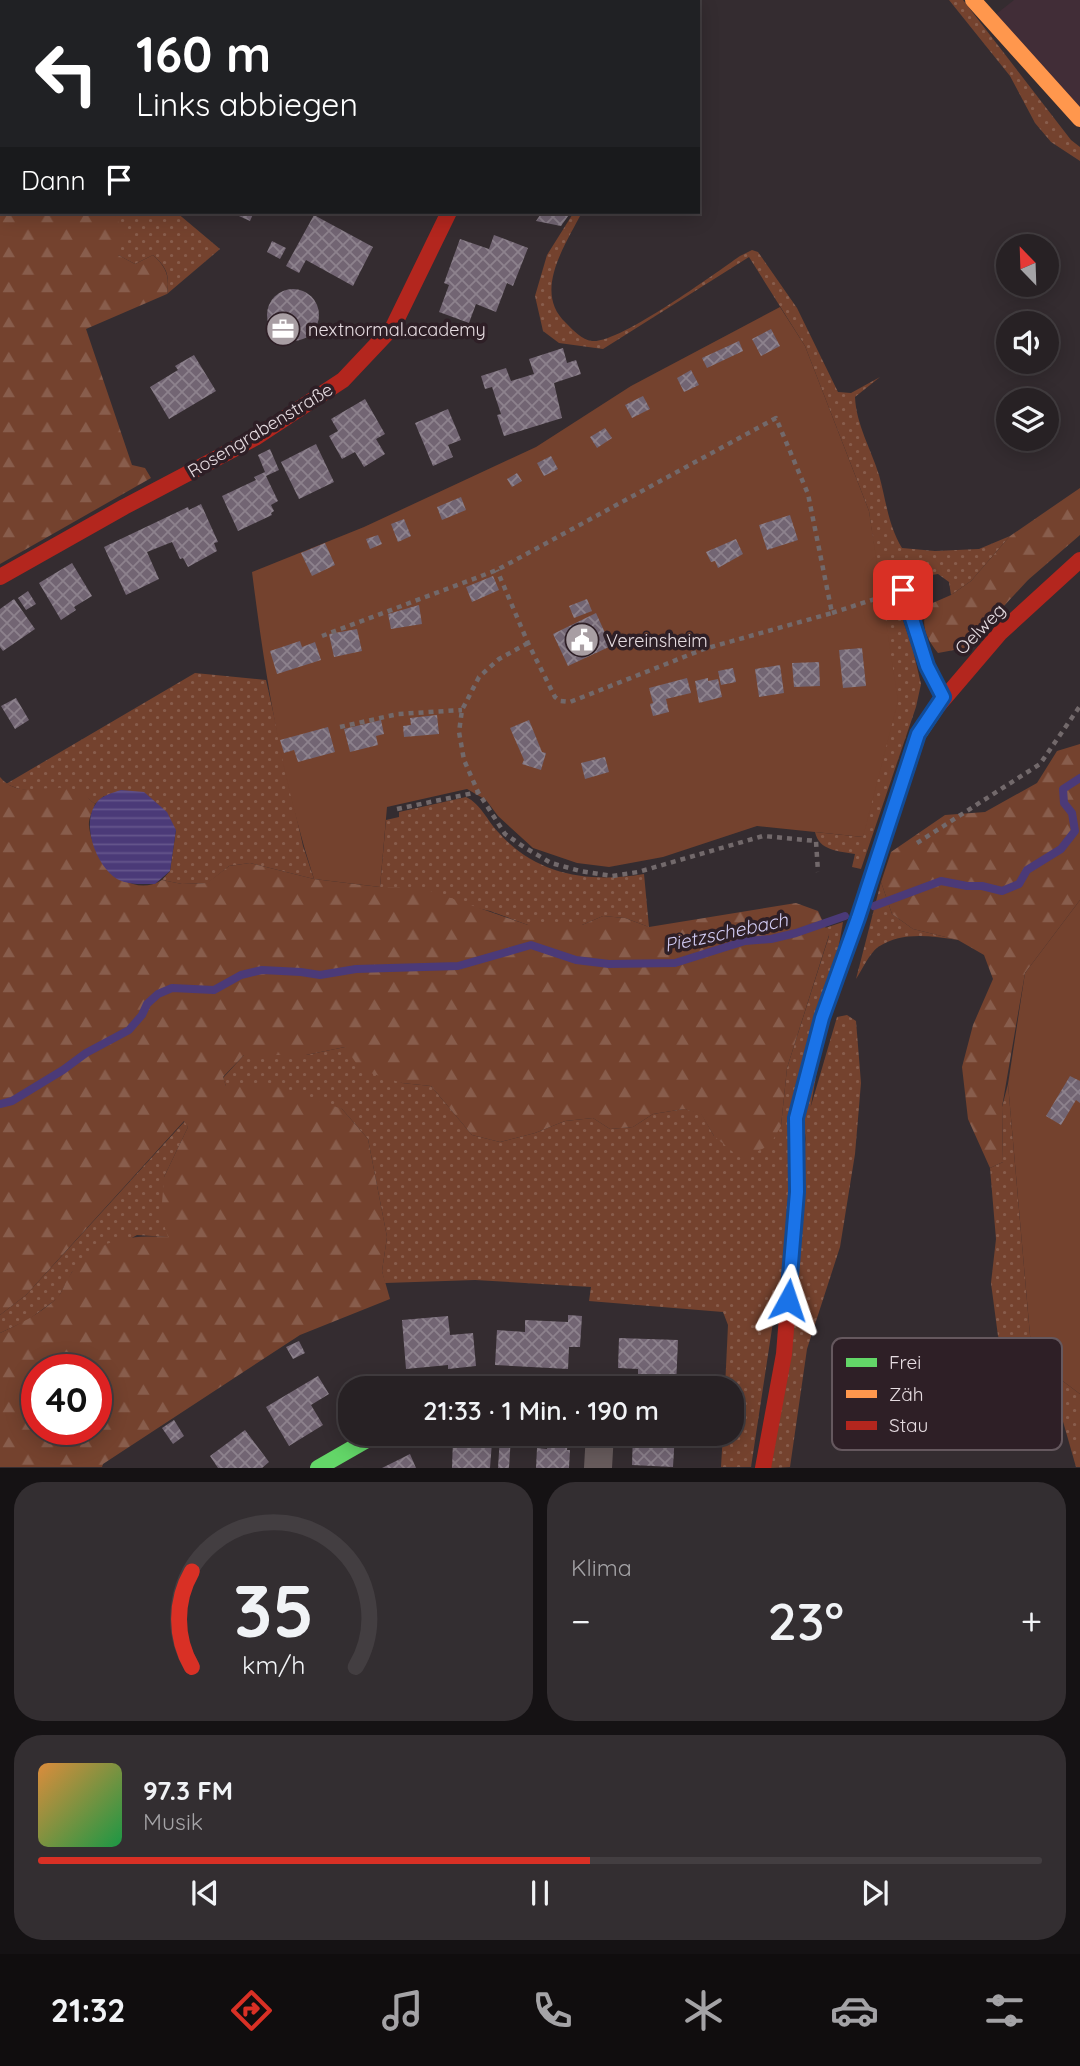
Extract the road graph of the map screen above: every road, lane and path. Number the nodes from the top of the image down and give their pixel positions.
1 (973, 0) edge
2 (1080, 119) edge
3 (448, 214) edge
4 (1080, 560) edge
5 (497, 570) junction
6 (0, 578) edge
7 (903, 590) joint
8 (832, 613) junction
9 (322, 636) dead end
10 (528, 643) junction
11 (943, 697) junction
12 (1080, 706) edge
13 (462, 710) junction
14 (340, 727) dead end
15 (478, 792) junction
16 (397, 809) dead end
17 (909, 849) dead end
18 (818, 872) dead end
19 (357, 1446) edge
20 (599, 1446) edge
21 (318, 1468) edge
22 (598, 1468) edge
23 (763, 1468) edge

1 - 2 street
3 - 6 street, Rosengrabenstraße
4 - 11 street, Oelweg
5 - 8 path
5 - 9 path
5 - 10 path
7 - 8 path
7 - 11 lane
8 - 10 path
10 - 13 path
11 - 23 street, Oelweg
12 - 17 path
13 - 14 path
13 - 15 path
15 - 16 path
15 - 18 path
19 - 21 street
20 - 22 street

